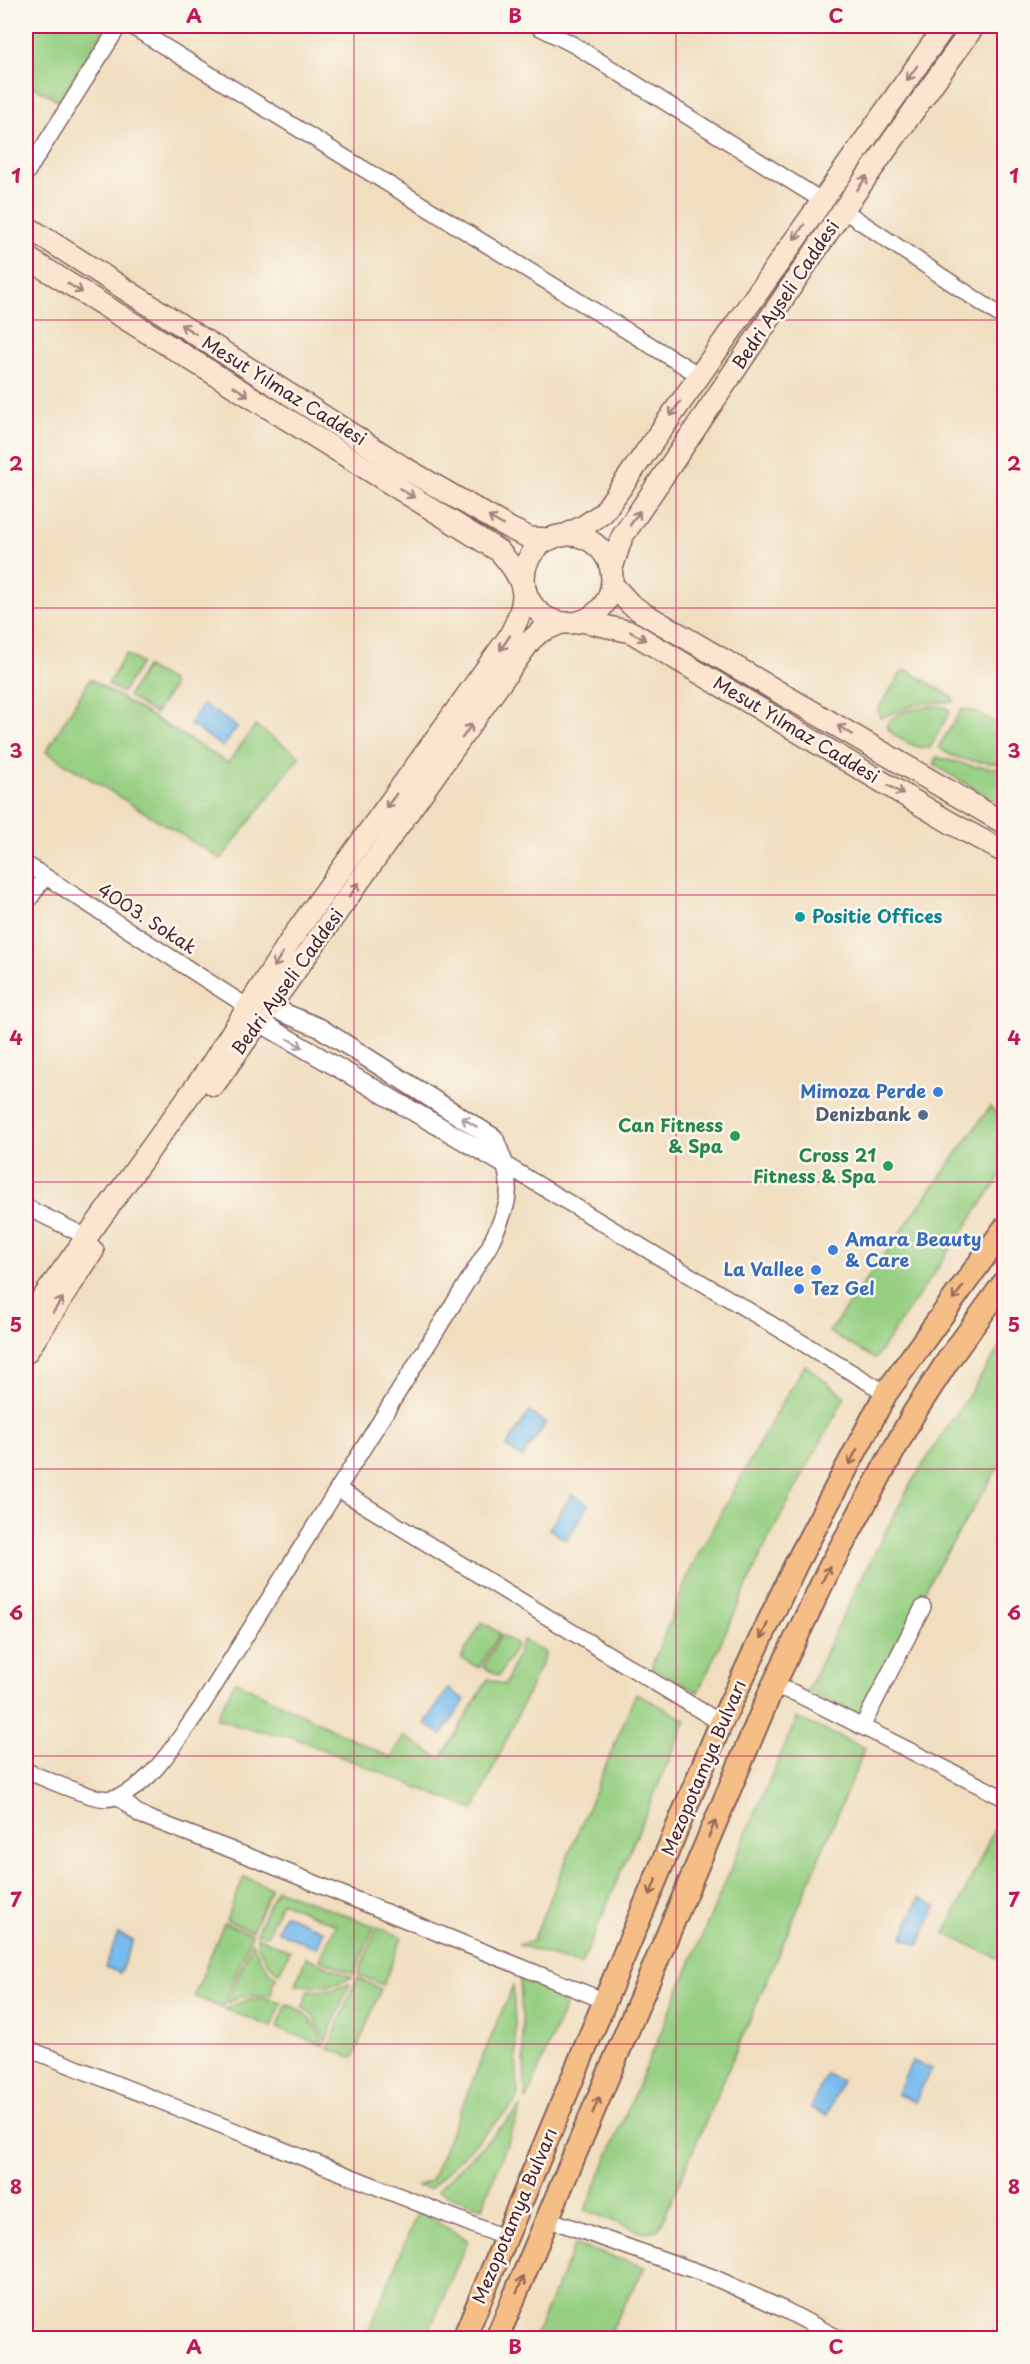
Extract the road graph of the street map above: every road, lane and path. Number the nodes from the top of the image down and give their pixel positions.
1 (119, 26) edge
2 (131, 26) edge
3 (537, 26) edge
4 (945, 26) edge
5 (974, 26) edge
6 (26, 174) edge
7 (821, 200) junction
8 (843, 210) junction
9 (26, 226) edge
10 (26, 257) edge
11 (1005, 318) edge
12 (699, 375) junction
13 (557, 537) junction
14 (612, 578) junction
15 (524, 589) junction
16 (582, 621) junction
17 (561, 623) junction
18 (1005, 823) edge
19 (1005, 852) edge
20 (26, 864) edge
21 (45, 877) junction
22 (26, 904) edge
23 (255, 1009) junction
24 (504, 1164) junction
25 (26, 1207) edge
26 (1005, 1229) edge
27 (87, 1237) junction
28 (1005, 1283) edge
29 (26, 1321) edge
30 (26, 1353) edge
31 (886, 1393) junction
32 (338, 1489) junction
33 (923, 1607) dead end
34 (772, 1686) junction
35 (721, 1723) junction
36 (862, 1727) junction
37 (26, 1771) edge
38 (119, 1797) junction
39 (1005, 1798) edge
40 (605, 2001) junction
41 (26, 2048) edge
42 (548, 2219) junction
43 (506, 2238) junction
44 (464, 2338) edge
45 (497, 2338) edge
46 (838, 2338) edge

1 - 6 street
2 - 12 street
3 - 7 street
4 -> 7 main road, Bedri Ayseli Caddesi
8 -> 5 main road, Bedri Ayseli Caddesi
7 -> 12 main road, Bedri Ayseli Caddesi
8 - 11 street
14 -> 8 main road, Bedri Ayseli Caddesi
13 -> 9 main road, Mesut Yılmaz Caddesi
10 -> 15 main road, Mesut Yılmaz Caddesi
12 -> 13 main road, Bedri Ayseli Caddesi
13 - 14 main road
13 - 15 main road
14 - 16 main road
18 -> 14 main road, Mesut Yılmaz Caddesi
15 - 17 main road
15 -> 23 main road, Bedri Ayseli Caddesi
16 - 17 main road
16 -> 19 main road, Mesut Yılmaz Caddesi
23 -> 17 main road, Bedri Ayseli Caddesi
20 - 21 street, 4003. Sokak
21 - 22 street
21 - 23 street, 4003. Sokak
23 -> 24 street
24 -> 23 street
23 - 27 main road, Bedri Ayseli Caddesi
30 -> 23 main road, Bedri Ayseli Caddesi
24 - 31 street
24 - 32 street
25 - 27 street
26 -> 31 main road, Mezopotamya Bulvarı
27 - 29 main road, Bedri Ayseli Caddesi
34 -> 28 main road, Mezopotamya Bulvarı
31 -> 35 main road, Mezopotamya Bulvarı
32 - 35 street
32 - 38 street
33 - 36 street
34 - 36 street
42 -> 34 main road, Mezopotamya Bulvarı
35 -> 40 main road, Mezopotamya Bulvarı
36 - 39 street
37 - 38 street
38 - 40 street
40 - 43 main road, Mezopotamya Bulvarı
41 - 43 street
45 -> 42 main road, Mezopotamya Bulvarı
42 - 46 street
43 - 44 main road, Mezopotamya Bulvarı

